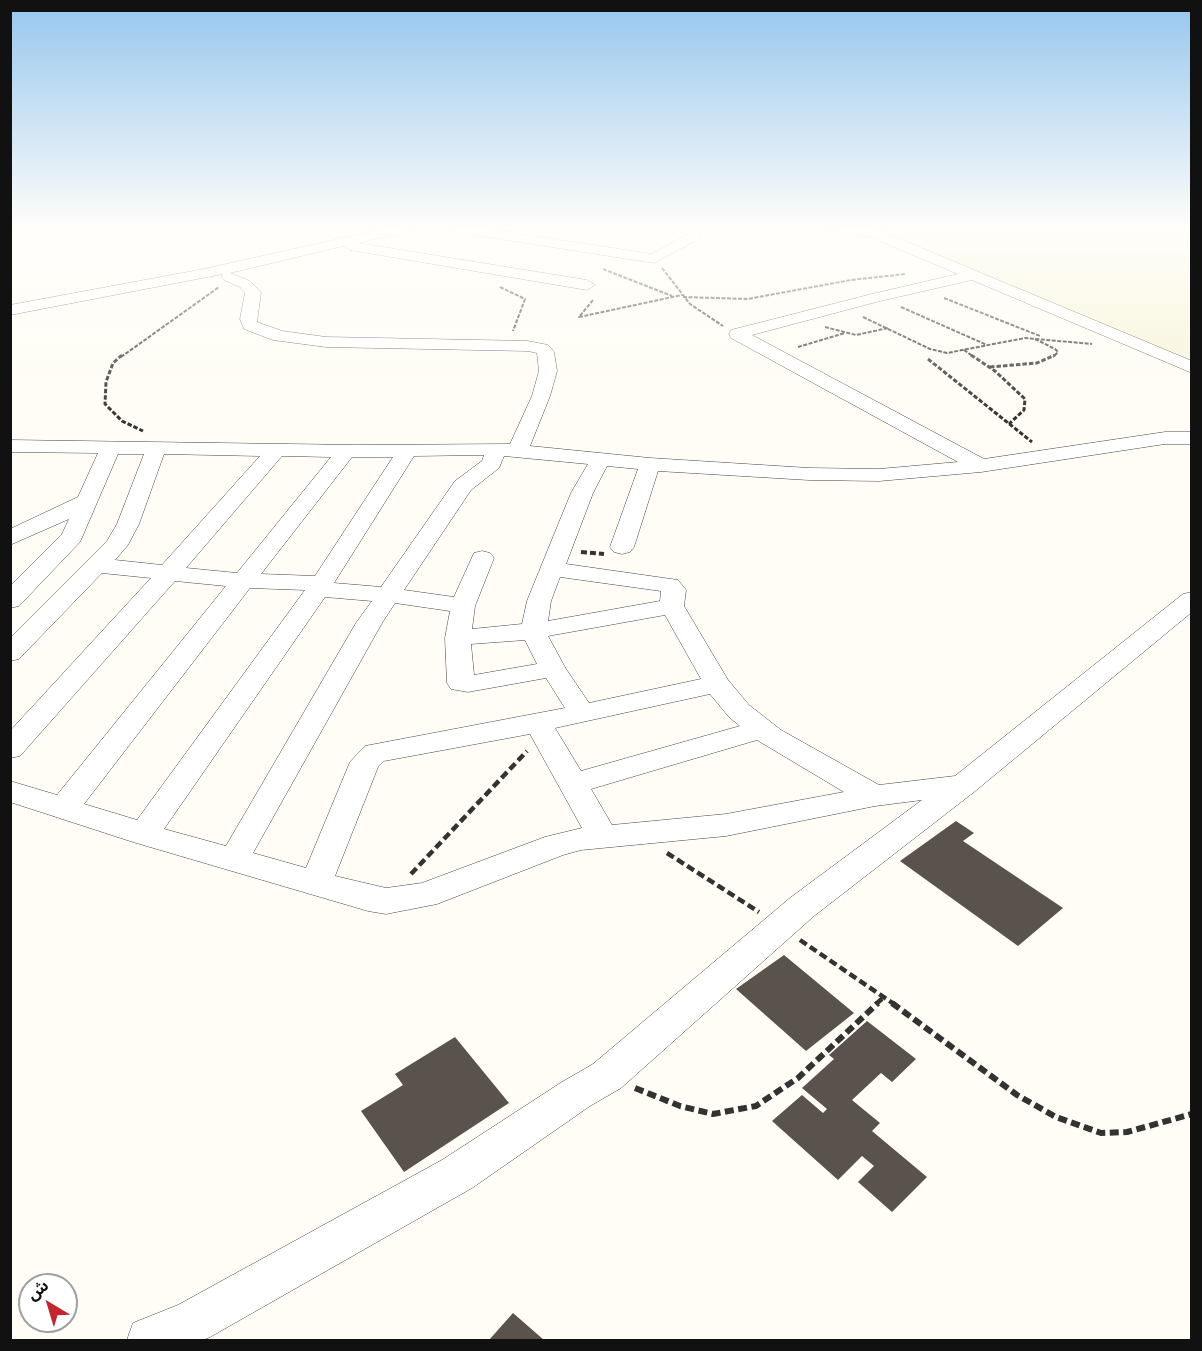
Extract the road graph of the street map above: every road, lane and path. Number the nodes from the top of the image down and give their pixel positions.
1 (118, 290) edge
2 (212, 290) edge
3 (251, 290) edge
4 (507, 290) edge
5 (601, 290) edge
6 (656, 290) edge
7 (677, 290) edge
8 (794, 290) edge
9 (894, 290) edge
10 (935, 290) edge
11 (1005, 290) edge
12 (682, 296) junction
13 (674, 297) junction
14 (878, 297) junction
15 (841, 306) junction
16 (10, 310) edge
17 (796, 318) junction
18 (888, 328) junction
19 (846, 333) junction
20 (737, 334) junction
21 (1031, 337) junction
22 (1044, 338) junction
23 (507, 345) junction
24 (987, 345) junction
25 (1095, 345) dead end
26 (964, 350) junction
27 (774, 354) junction
28 (928, 359) dead end
29 (989, 367) junction
30 (1191, 368) edge
31 (1009, 424) junction
32 (1191, 438) edge
33 (10, 446) edge
34 (111, 447) junction
35 (168, 447) junction
36 (507, 449) junction
37 (276, 450) junction
38 (346, 451) junction
39 (407, 451) junction
40 (1050, 455) junction
41 (601, 459) junction
42 (650, 464) junction
43 (981, 466) junction
44 (88, 501) junction
45 (10, 538) edge
46 (622, 547) joint
47 (482, 558) dead end
48 (556, 560) junction
49 (97, 565) junction
50 (168, 574) junction
51 (243, 580) junction
52 (319, 586) junction
53 (389, 595) junction
54 (1191, 599) edge
55 (10, 601) edge
56 (463, 606) junction
57 (672, 606) junction
58 (533, 630) junction
59 (458, 638) junction
60 (10, 653) edge
61 (553, 669) junction
62 (717, 684) junction
63 (581, 712) junction
64 (541, 728) junction
65 (762, 729) junction
66 (10, 749) edge
67 (573, 784) junction
68 (963, 785) junction
69 (10, 791) edge
70 (875, 796) junction
71 (63, 809) junction
72 (636, 833) junction
73 (144, 834) junction
74 (603, 836) junction
75 (234, 859) junction
76 (316, 883) junction
77 (386, 901) junction
78 (780, 926) junction
79 (884, 997) junction
80 (607, 1076) junction
81 (1191, 1114) edge
82 (150, 1341) edge

1 - 16 street
2 - 35 path
3 - 23 street
4 - 23 path
5 - 13 path
6 - 13 path
7 - 12 path
8 - 12 path
9 - 14 street
10 - 22 path
11 - 30 street
12 - 13 path
12 - 20 path
14 - 15 street
14 - 24 path
15 - 17 street
15 - 18 path
17 - 19 path
17 - 20 street
18 - 19 path
18 - 26 path
19 - 27 path
20 - 27 street
21 - 22 path
21 - 24 path
21 - 29 path
22 - 25 path
23 - 36 street
24 - 26 path
26 - 29 path
27 - 43 street
28 - 31 path
29 - 31 path
31 - 40 path
32 - 40 street
33 - 34 street
34 - 35 street
34 - 44 street
35 - 37 street
35 - 49 street
36 - 39 street
36 - 41 street
36 - 53 street
37 - 38 street
37 - 50 street
38 - 39 street
38 - 51 street
39 - 52 street
40 - 43 street
41 - 42 street
41 - 48 street
42 - 43 street
42 - 46 street
44 - 45 street
44 - 55 street
46 - 48 path
47 - 56 street
48 - 57 street
48 - 58 street
49 - 50 street
49 - 60 street
50 - 51 street
50 - 66 street
51 - 52 street
51 - 71 street
52 - 53 street
52 - 73 street
53 - 56 street
53 - 75 street
54 - 68 street
56 - 59 street
57 - 58 street
57 - 62 street
58 - 59 street
58 - 61 street
59 - 61 street
61 - 63 street
62 - 63 street
62 - 65 street
63 - 64 street
64 - 67 street
64 - 76 street
64 - 77 path
65 - 67 street
65 - 70 street
67 - 74 street
68 - 70 street
68 - 78 street
69 - 71 street
70 - 72 street
71 - 73 street
72 - 74 street
72 - 78 path
73 - 75 street
74 - 77 street
75 - 76 street
76 - 77 street
78 - 79 path
78 - 80 street
79 - 80 path
79 - 81 path
80 - 82 street

